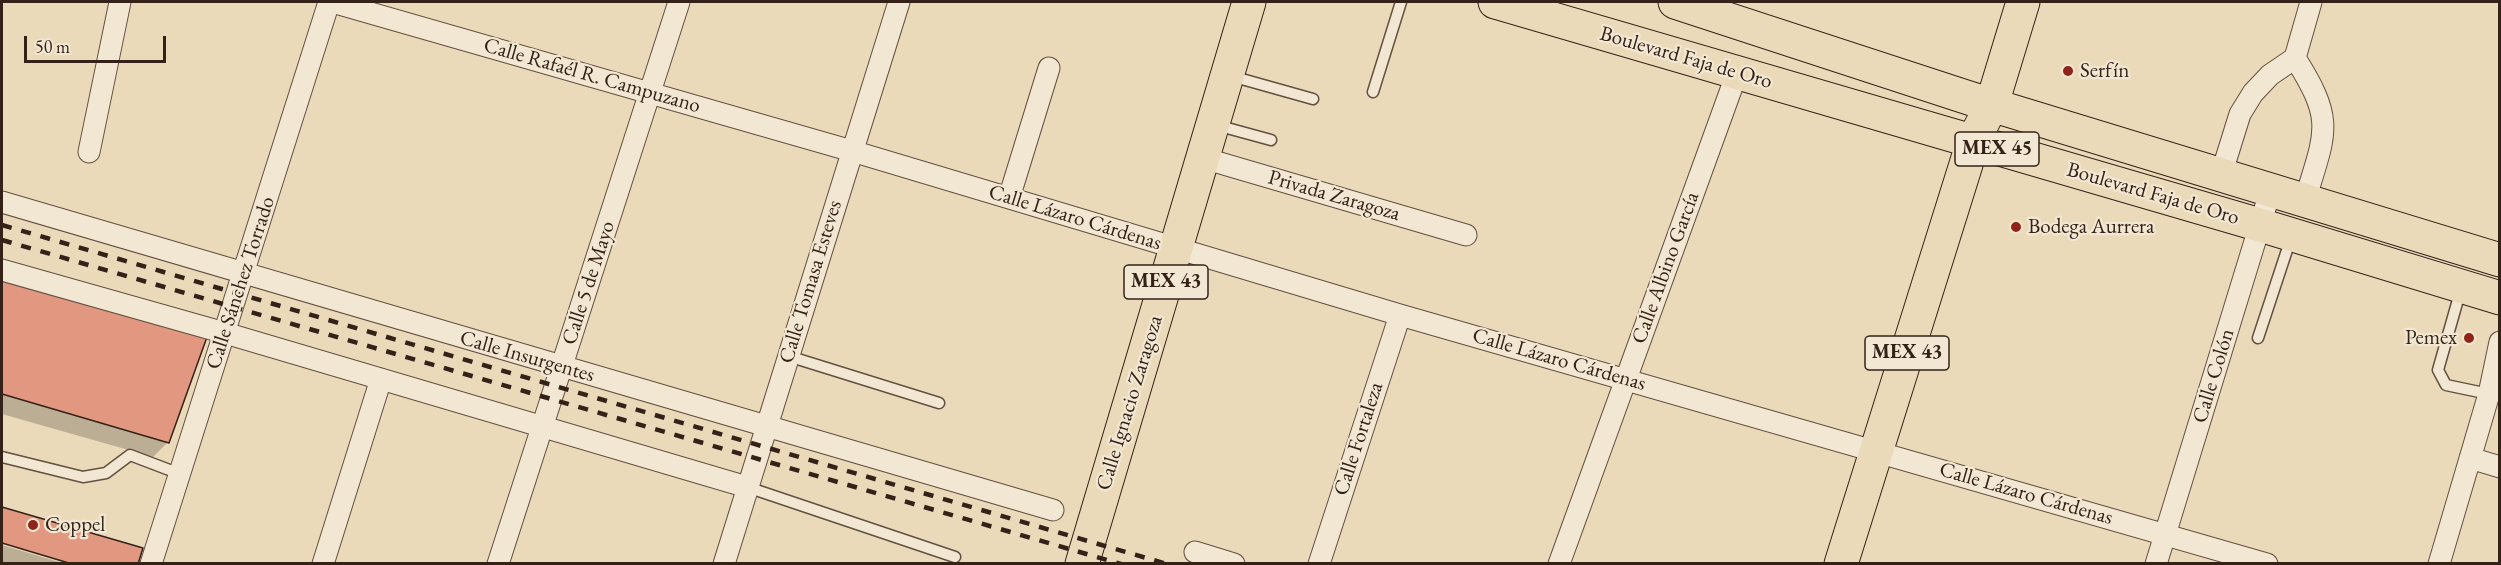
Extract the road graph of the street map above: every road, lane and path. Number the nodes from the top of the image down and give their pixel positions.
1 (120, 2) edge
2 (331, 2) edge
3 (679, 2) edge
4 (899, 2) edge
5 (1249, 2) edge
6 (1401, 2) edge
7 (1495, 2) edge
8 (1675, 2) edge
9 (2000, 2) edge
10 (2023, 2) edge
11 (2311, 2) edge
12 (2295, 58) junction
13 (1049, 68) dead end
14 (1737, 74) junction
15 (1228, 75) junction
16 (650, 92) junction
17 (1372, 92) dead end
18 (1313, 99) dead end
19 (1982, 101) junction
20 (1213, 124) junction
21 (1271, 140) dead end
22 (1965, 140) junction
23 (852, 151) junction
24 (89, 152) dead end
25 (1203, 158) junction
26 (2221, 175) junction
27 (2271, 189) junction
28 (1009, 198) junction
29 (2306, 200) junction
30 (2, 202) edge
31 (2260, 225) junction
32 (1466, 235) dead end
33 (2292, 235) junction
34 (1176, 248) junction
35 (2499, 260) edge
36 (2, 270) edge
37 (244, 273) junction
38 (2462, 286) junction
39 (2499, 298) edge
40 (1400, 315) junction
41 (225, 333) junction
42 (2258, 339) dead end
43 (2499, 342) edge
44 (788, 356) junction
45 (562, 368) junction
46 (381, 379) junction
47 (1626, 380) junction
48 (2489, 394) junction
49 (939, 403) dead end
50 (543, 427) junction
51 (766, 428) junction
52 (1876, 452) junction
53 (2, 457) edge
54 (2470, 458) junction
55 (2499, 467) edge
56 (180, 474) junction
57 (747, 488) junction
58 (1053, 510) dead end
59 (2165, 534) junction
60 (1195, 552) dead end
61 (955, 557) dead end
62 (151, 564) edge
63 (323, 564) edge
64 (498, 564) edge
65 (724, 564) edge
66 (1082, 564) edge
67 (1234, 564) edge
68 (1319, 564) edge
69 (1559, 564) edge
70 (1841, 564) edge
71 (2156, 564) edge
72 (2267, 564) edge
73 (2439, 564) edge

1 - 24 street
2 - 16 street, Calle Rafaél R. Campuzano
2 - 37 street, Calle Sánchez Torrado
3 - 16 street, Calle 5 de Mayo
4 - 23 street, Calle Tomasa Esteves
5 - 15 main road, Calle Ignacio Zaragoza / MEX 43
6 - 17 lane
7 - 14 main road, Boulevard Faja de Oro / MEX 45
8 - 19 main road, Boulevard Faja de Oro / MEX 45
9 - 19 main road
10 - 19 main road
11 - 12 street
12 - 26 street
12 - 29 street
13 - 28 street
14 - 22 main road, Boulevard Faja de Oro / MEX 45
14 - 47 street, Calle Albino García
15 - 18 lane
15 - 20 main road, Calle Ignacio Zaragoza / MEX 43
16 - 23 street, Calle Rafaél R. Campuzano
16 - 45 street, Calle 5 de Mayo
19 - 22 main road, MEX 43
19 - 26 main road, Boulevard Faja de Oro / MEX 45
20 - 21 lane
20 - 25 main road, Calle Ignacio Zaragoza / MEX 43
22 - 31 main road, Boulevard Faja de Oro / MEX 45
22 - 52 main road, MEX 43
23 - 28 street, Calle Lázaro Cárdenas
23 - 44 street, Calle Tomasa Esteves
25 - 32 street, Privada Zaragoza
25 - 34 main road, Calle Ignacio Zaragoza / MEX 43
26 - 27 main road, Boulevard Faja de Oro / MEX 45
27 - 29 main road, Boulevard Faja de Oro / MEX 45
27 - 31 street, Calle Colón
28 - 34 street, Calle Lázaro Cárdenas
29 - 35 main road, Boulevard Faja de Oro / MEX 45
30 - 37 street, Calle Insurgentes
31 - 33 main road, Boulevard Faja de Oro / MEX 45
31 - 59 street, Calle Colón
33 - 38 main road, Boulevard Faja de Oro / MEX 45
33 - 42 lane
34 - 40 street, Calle Lázaro Cárdenas
34 - 66 main road, Calle Ignacio Zaragoza / MEX 43
36 - 41 street
37 - 41 street, Calle Sánchez Torrado
37 - 45 street, Calle Insurgentes
38 - 39 main road, Boulevard Faja de Oro / MEX 45
38 - 48 lane
40 - 47 street, Calle Lázaro Cárdenas
40 - 68 street, Calle Fortaleza
41 - 46 street
41 - 56 street, Calle Sánchez Torrado
43 - 48 street
44 - 49 lane
44 - 51 street, Calle Tomasa Esteves
45 - 50 street, Calle 5 de Mayo
45 - 51 street, Calle Insurgentes
46 - 50 street
46 - 63 street
47 - 52 street, Calle Lázaro Cárdenas
47 - 69 street, Calle Albino García
48 - 54 street
50 - 57 street
50 - 64 street, Calle 5 de Mayo
51 - 57 street, Calle Tomasa Esteves
51 - 58 street, Calle Insurgentes
52 - 59 street, Calle Lázaro Cárdenas
52 - 70 main road, MEX 43
53 - 56 lane
54 - 55 street
54 - 73 street
56 - 62 street, Calle Sánchez Torrado
57 - 61 lane
57 - 65 street, Calle Tomasa Esteves
59 - 71 street, Calle Colón
59 - 72 street, Calle Lázaro Cárdenas
60 - 67 street

